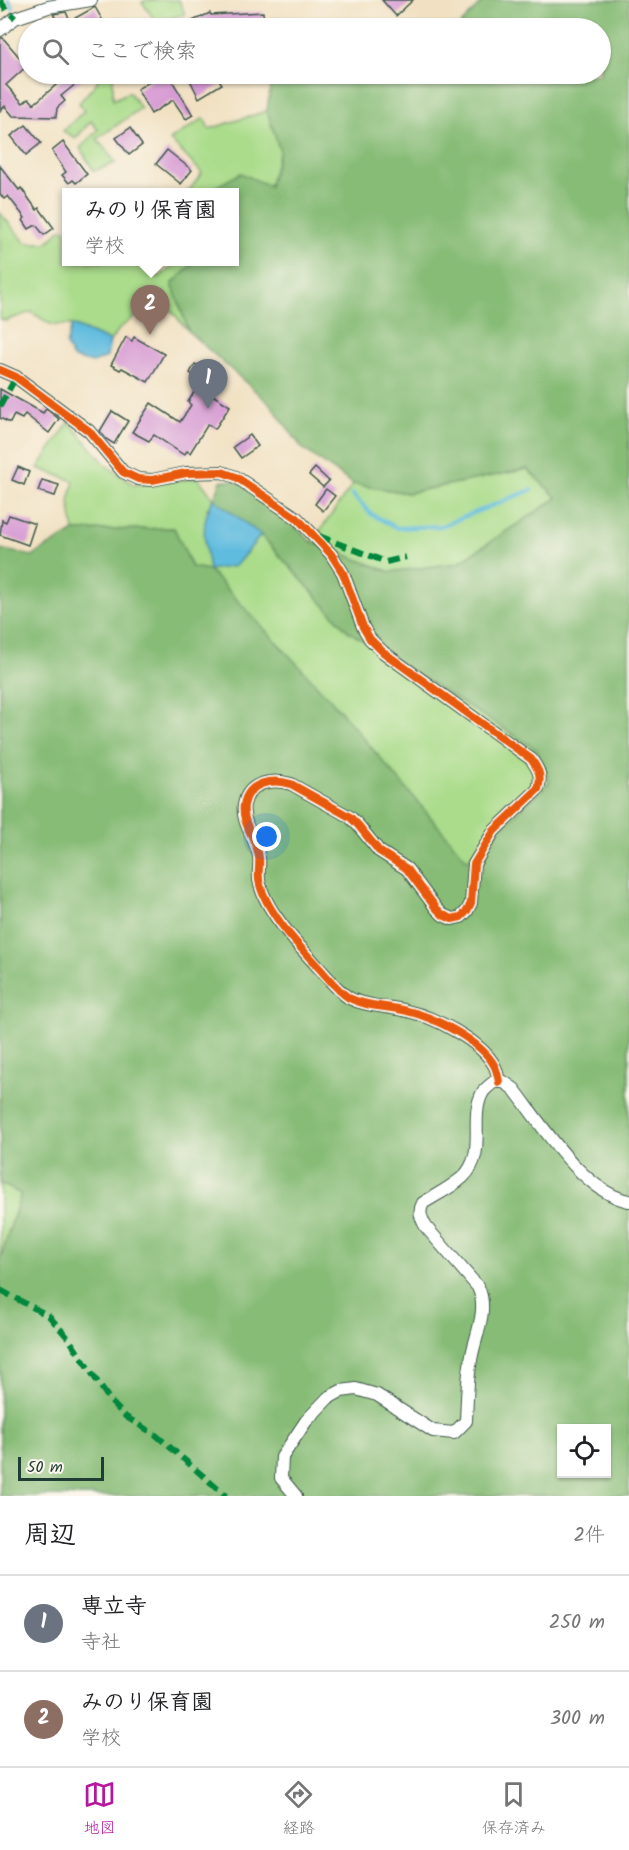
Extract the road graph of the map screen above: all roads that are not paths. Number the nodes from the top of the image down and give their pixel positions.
1 (92, 0) edge
2 (0, 30) edge
3 (0, 370) edge
4 (499, 1082) junction
5 (629, 1201) edge
6 (296, 1496) edge

1 - 2 street
3 - 4 street
4 - 5 street
4 - 6 street

